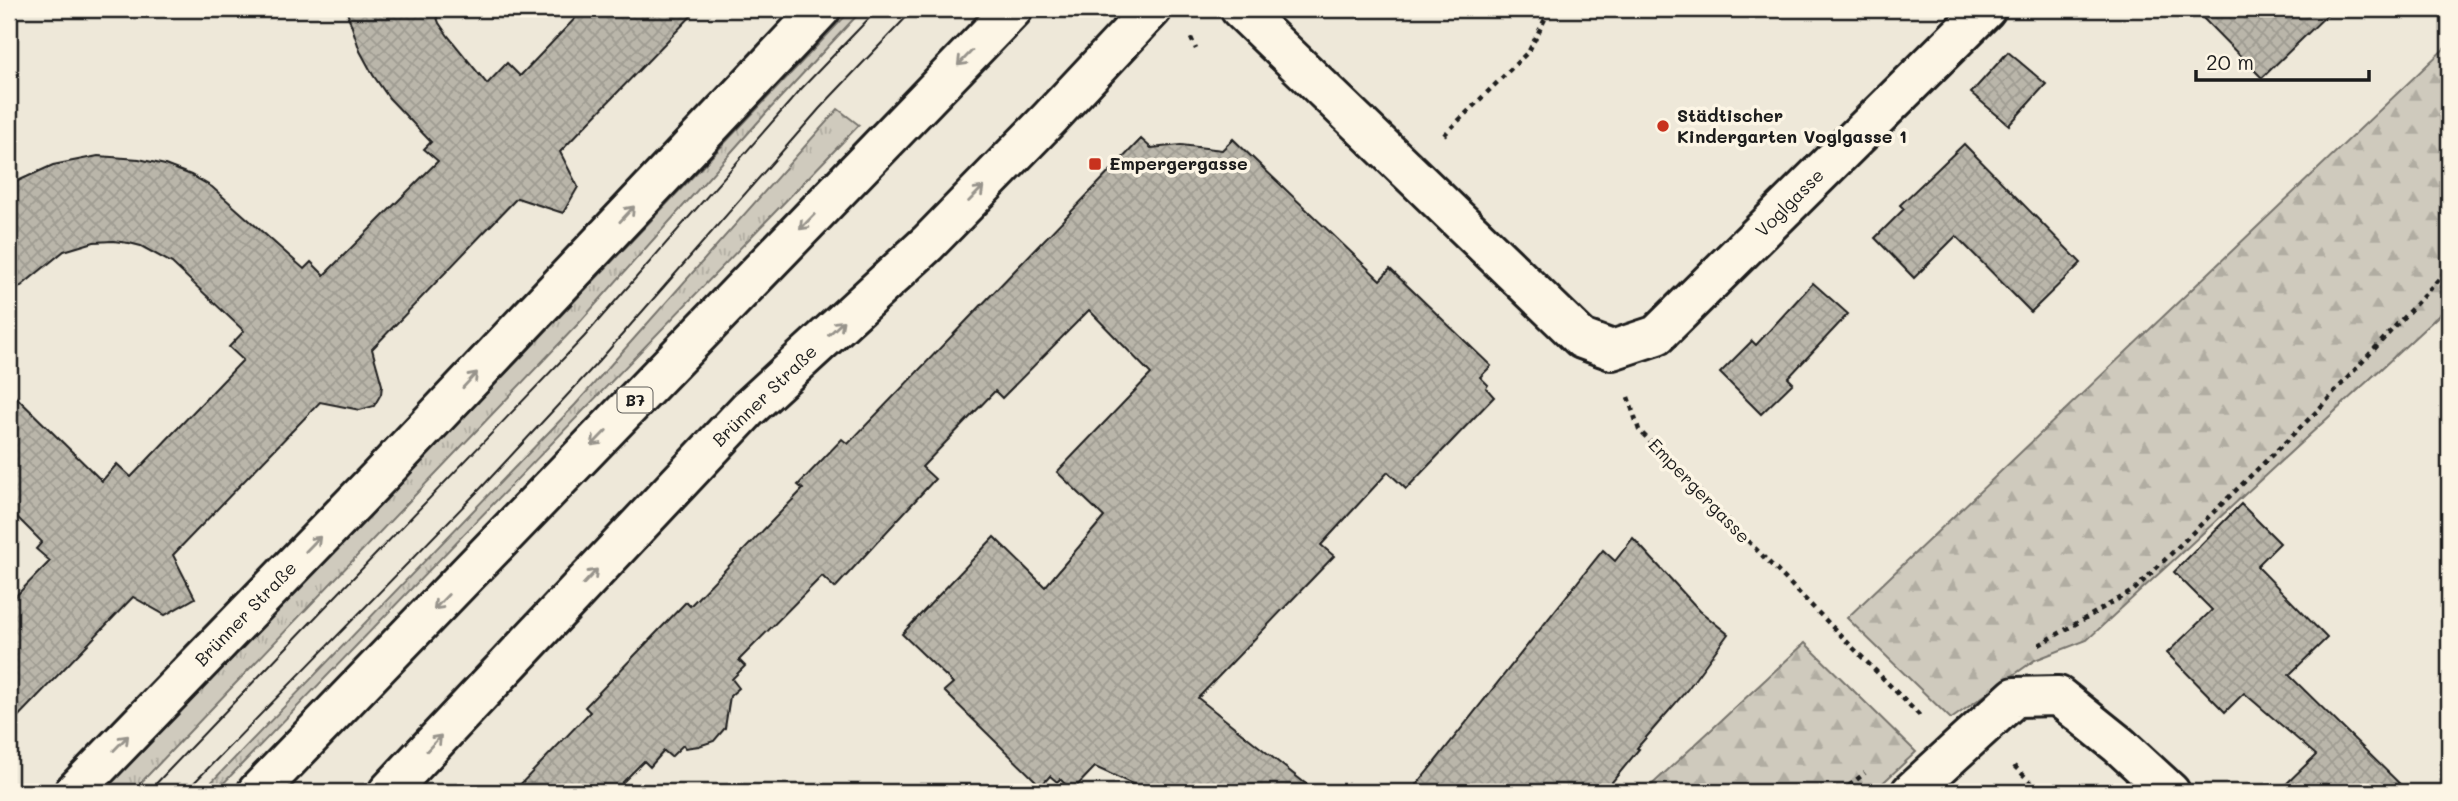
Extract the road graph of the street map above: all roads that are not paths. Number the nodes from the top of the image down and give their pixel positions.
1 (821, 9) edge
2 (1013, 9) edge
3 (1152, 9) edge
4 (1240, 9) edge
5 (1986, 9) edge
6 (74, 792) edge
7 (257, 792) edge
8 (388, 792) edge
9 (1911, 792) edge
10 (2170, 792) edge

6 -> 1 street, Brünner Straße
2 -> 7 street, B7
8 -> 3 street, Brünner Straße
4 - 5 street, Voglgasse
9 - 10 street

